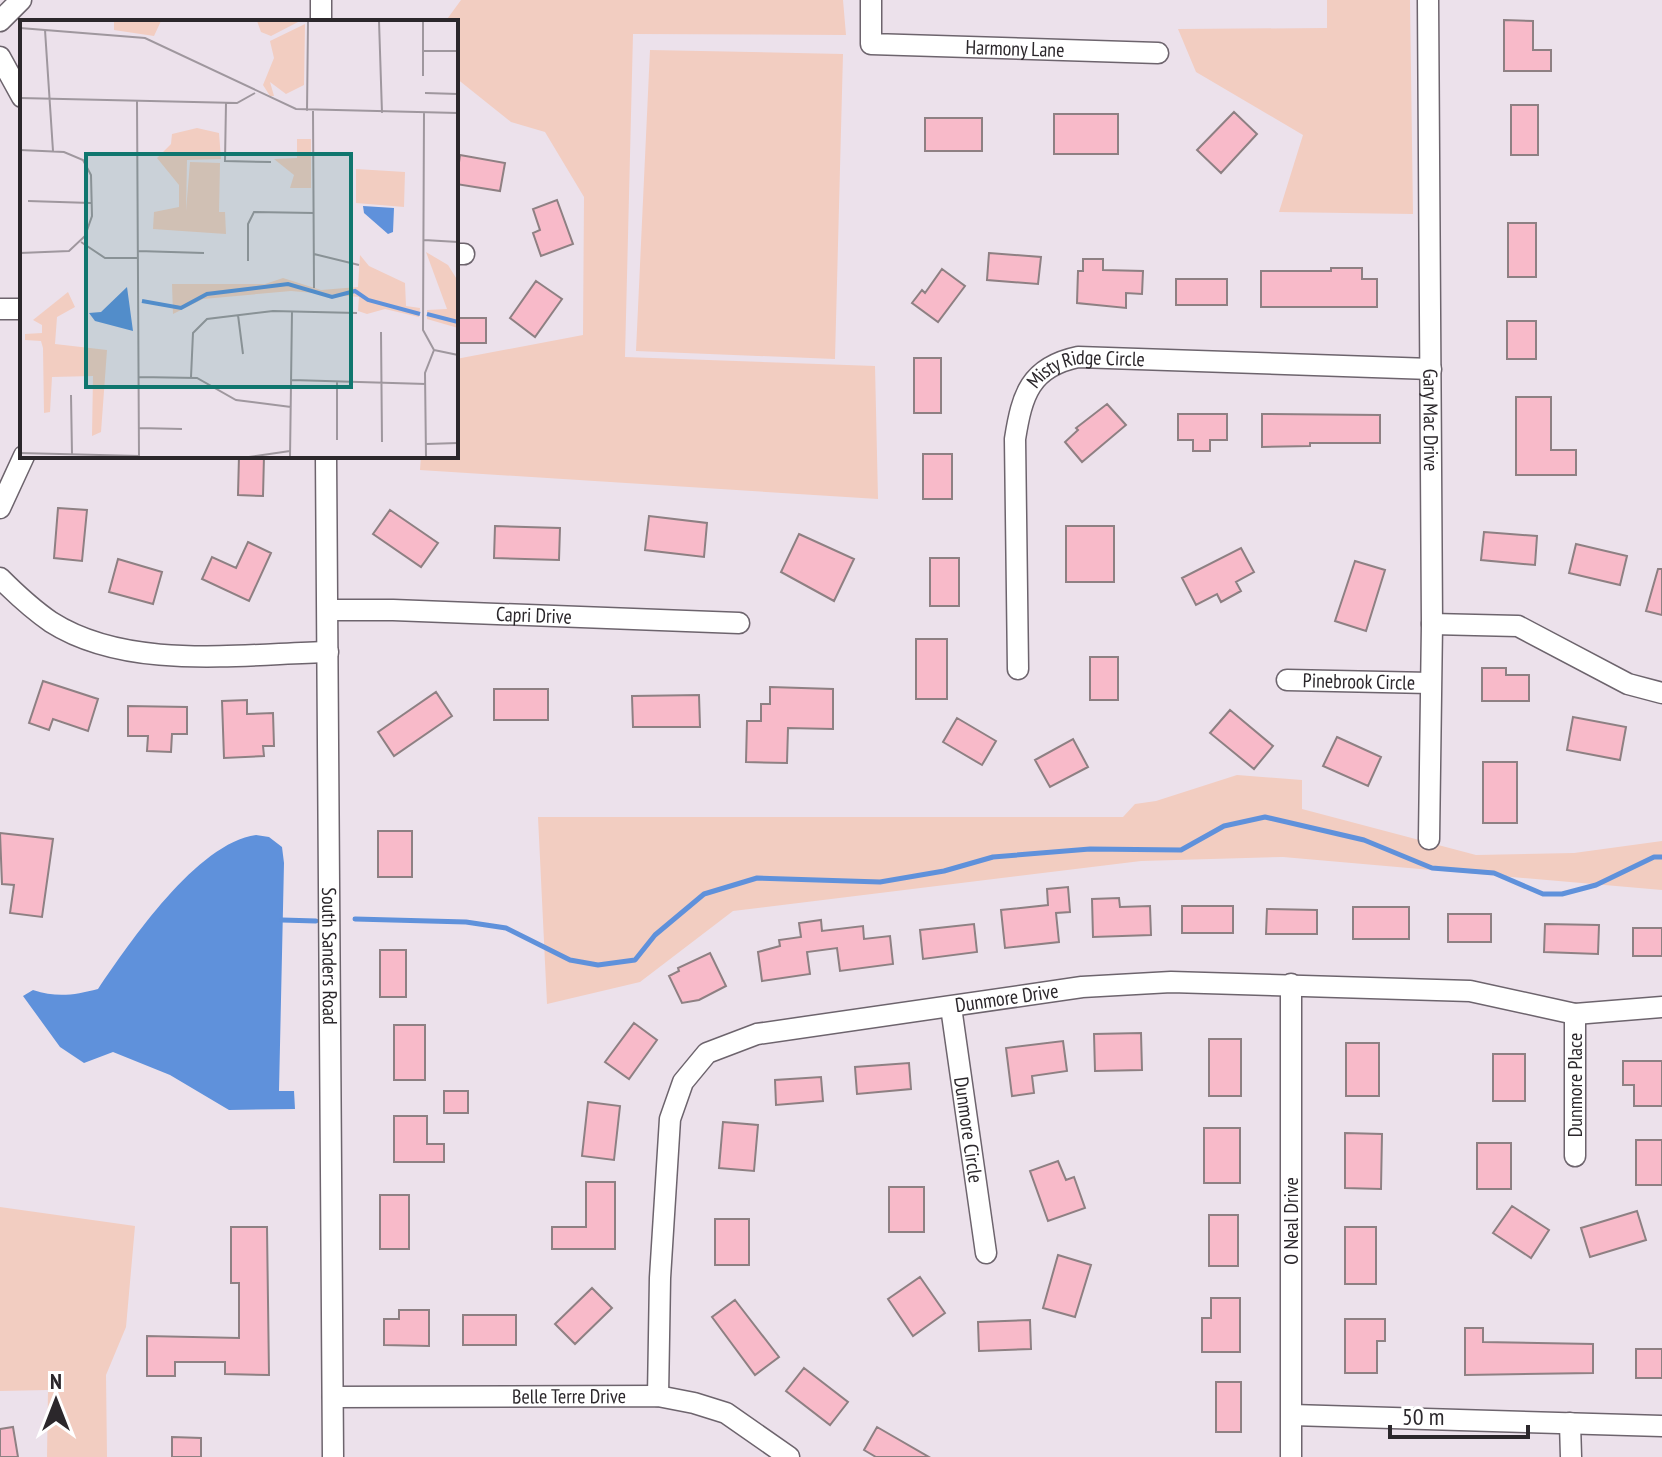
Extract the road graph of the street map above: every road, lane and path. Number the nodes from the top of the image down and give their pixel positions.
1 (21, 0) edge
2 (871, 0) edge
3 (1428, 0) edge
4 (0, 21) edge
5 (1158, 53) dead end
6 (0, 57) edge
7 (20, 93) edge
8 (1431, 369) junction
9 (23, 458) edge
10 (326, 458) edge
11 (0, 508) edge
12 (0, 578) edge
13 (328, 610) junction
14 (739, 623) dead end
15 (1432, 624) junction
16 (328, 652) junction
17 (1018, 669) dead end
18 (1287, 680) dead end
19 (1430, 683) junction
20 (1662, 693) edge
21 (1429, 839) dead end
22 (1291, 984) junction
23 (951, 1007) junction
24 (1662, 1007) edge
25 (1575, 1014) junction
26 (1575, 1156) dead end
27 (986, 1253) dead end
28 (658, 1396) junction
29 (333, 1397) junction
30 (1292, 1415) junction
31 (1570, 1423) junction
32 (1662, 1426) edge
33 (333, 1457) edge
34 (789, 1457) edge
35 (1291, 1457) edge
36 (1571, 1457) edge

1 - 4 street
2 - 5 street, Harmony Lane
3 - 8 street, Gary Mac Drive
6 - 7 street
8 - 15 street, Gary Mac Drive
8 - 17 street, Misty Ridge Circle
9 - 11 street
10 - 13 street, South Sanders Road
12 - 16 street
13 - 14 street, Capri Drive
13 - 16 street, South Sanders Road
15 - 19 street, Gary Mac Drive
15 - 20 street
16 - 29 street, South Sanders Road
18 - 19 street, Pinebrook Circle
19 - 21 street, Gary Mac Drive
22 - 23 street, Dunmore Drive
22 - 25 street, Dunmore Drive
22 - 30 street, O Neal Drive
23 - 27 street, Dunmore Circle
23 - 28 street, Dunmore Drive
24 - 25 street, Dunmore Drive
25 - 26 street, Dunmore Place
28 - 29 street, Belle Terre Drive
28 - 34 street, Belle Terre Drive
29 - 33 street, South Sanders Road
30 - 31 street
30 - 35 street, O Neal Drive
31 - 32 street
31 - 36 street

